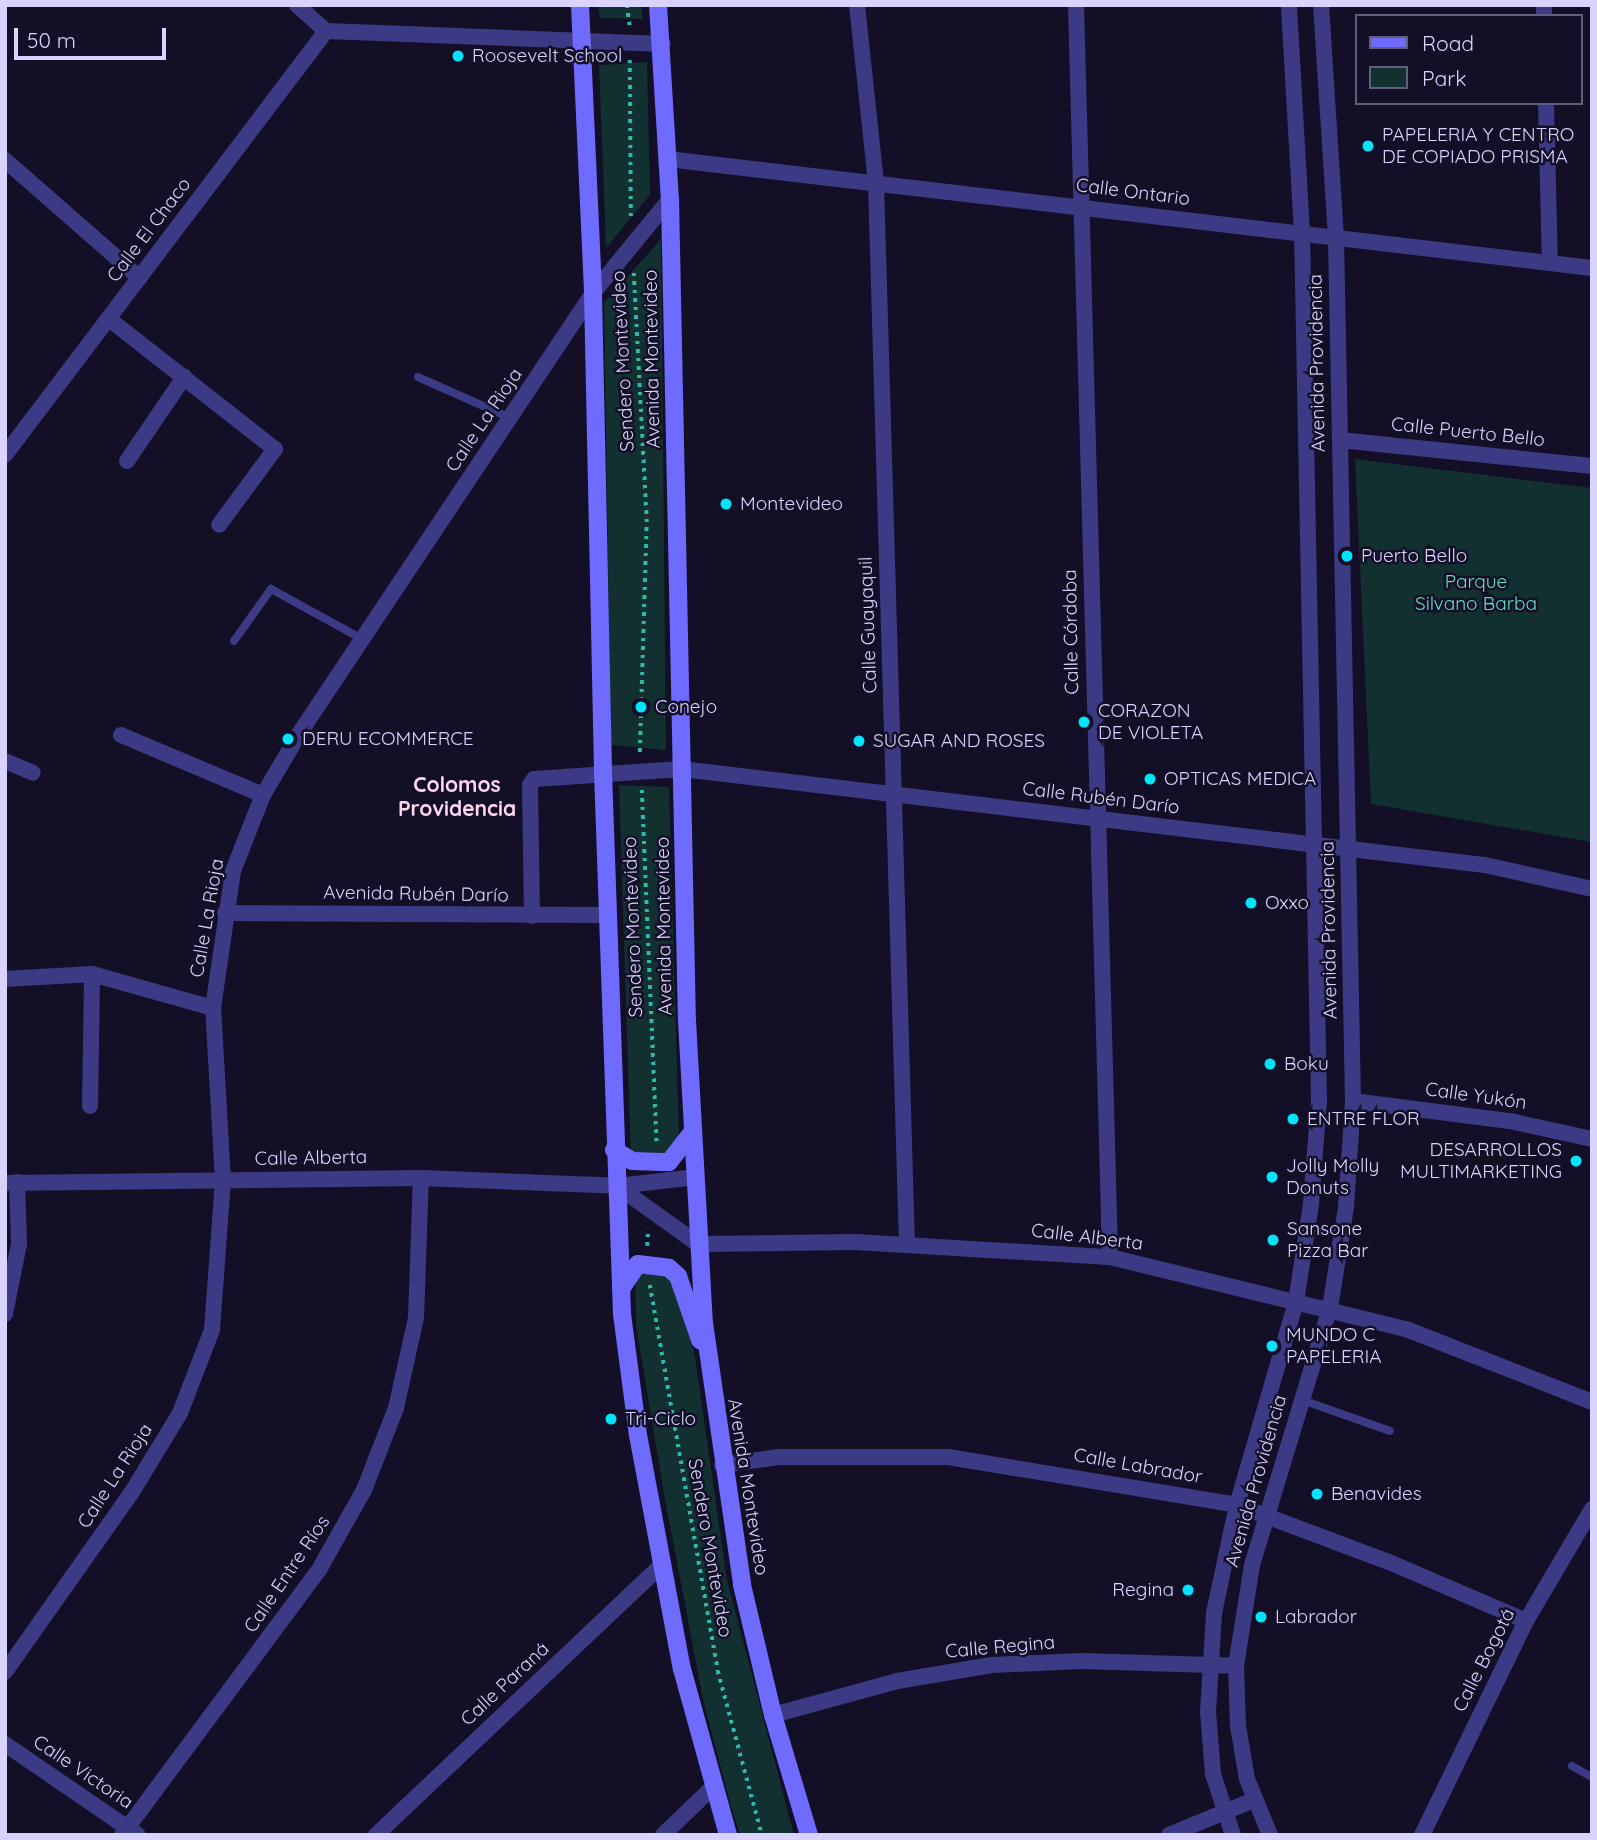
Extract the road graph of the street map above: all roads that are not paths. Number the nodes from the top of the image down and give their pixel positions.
1 (297, 5) edge
2 (580, 5) edge
3 (658, 5) edge
4 (857, 5) edge
5 (1076, 5) edge
6 (1289, 5) edge
7 (1321, 5) edge
8 (326, 31) junction
9 (584, 41) junction
10 (663, 44) junction
11 (1546, 105) edge
12 (668, 159) junction
13 (5, 160) edge
14 (876, 183) junction
15 (670, 199) junction
16 (1081, 206) junction
17 (1302, 233) junction
18 (1336, 237) junction
19 (1550, 263) junction
20 (1592, 268) edge
21 (139, 278) junction
22 (593, 293) junction
23 (109, 319) junction
24 (184, 377) junction
25 (418, 377) dead end
26 (510, 418) junction
27 (1340, 440) junction
28 (5, 455) edge
29 (127, 461) dead end
30 (1592, 466) edge
31 (219, 525) dead end
32 (363, 640) junction
33 (234, 641) dead end
34 (121, 735) dead end
35 (5, 761) edge
36 (682, 769) junction
37 (603, 772) junction
38 (33, 773) dead end
39 (894, 792) junction
40 (263, 795) junction
41 (1097, 819) junction
42 (1315, 845) junction
43 (1348, 849) junction
44 (1592, 888) edge
45 (225, 913) junction
46 (608, 915) junction
47 (531, 916) junction
48 (92, 974) junction
49 (5, 979) edge
50 (213, 1008) junction
51 (1353, 1101) junction
52 (90, 1106) dead end
53 (693, 1131) junction
54 (1592, 1139) edge
55 (614, 1150) junction
56 (695, 1177) junction
57 (421, 1178) junction
58 (223, 1180) junction
59 (11, 1182) edge
60 (617, 1186) junction
61 (698, 1244) junction
62 (907, 1245) junction
63 (1110, 1257) junction
64 (621, 1289) junction
65 (1296, 1302) junction
66 (1330, 1308) junction
67 (5, 1314) edge
68 (707, 1356) junction
69 (1302, 1400) junction
70 (1592, 1402) edge
71 (1390, 1431) dead end
72 (722, 1465) junction
73 (1237, 1505) junction
74 (1592, 1509) edge
75 (1267, 1514) junction
76 (663, 1564) junction
77 (1526, 1622) junction
78 (1209, 1665) junction
79 (1236, 1665) junction
80 (5, 1672) edge
81 (773, 1714) junction
82 (5, 1744) edge
83 (1572, 1766) dead end
84 (1592, 1777) edge
85 (714, 1786) junction
86 (1254, 1800) junction
87 (1223, 1812) junction
88 (129, 1832) edge
89 (376, 1835) edge
90 (663, 1835) edge
91 (729, 1835) edge
92 (809, 1835) edge
93 (1169, 1835) edge
94 (1233, 1835) edge
95 (1270, 1835) edge
96 (1422, 1835) edge

1 - 8 street
2 - 9 street
3 - 10 street, Avenida Montevideo
4 - 14 street, Calle Guayaquil
5 - 16 street, Calle Córdoba
6 - 17 street, Avenida Providencia
7 - 18 street, Avenida Providencia
8 - 9 street
8 - 21 street, Calle El Chaco
9 - 10 street
9 - 22 street
10 - 12 street, Avenida Montevideo
11 - 19 street
12 - 14 street, Calle Ontario
12 - 15 street, Avenida Montevideo
13 - 21 street
14 - 16 street, Calle Ontario
14 - 39 street, Calle Guayaquil
15 - 22 street, Calle La Rioja
15 - 36 street, Avenida Montevideo
16 - 17 street, Calle Ontario
16 - 41 street, Calle Córdoba
17 - 18 street, Calle Ontario
17 - 42 street, Avenida Providencia
18 - 19 street, Calle Ontario
18 - 27 street, Avenida Providencia
19 - 20 street, Calle Ontario
21 - 23 street, Calle El Chaco
22 - 26 street, Calle La Rioja
22 - 37 street
23 - 24 street
23 - 28 street, Calle El Chaco
24 - 29 street
24 - 31 street
25 - 26 lane
26 - 32 street, Calle La Rioja
27 - 30 street, Calle Puerto Bello
27 - 43 street, Avenida Providencia
32 - 33 lane
32 - 40 street, Calle La Rioja
34 - 40 street
35 - 38 street
36 - 37 street, Calle Rubén Darío
36 - 39 street, Calle Rubén Darío
36 - 53 street, Avenida Montevideo
37 - 46 street
37 - 47 street, Calle Rubén Darío
39 - 41 street, Calle Rubén Darío
39 - 62 street, Calle Guayaquil
40 - 45 street, Calle La Rioja
41 - 42 street, Calle Rubén Darío
41 - 63 street, Calle Córdoba
42 - 43 street, Calle Rubén Darío
42 - 65 street, Avenida Providencia
43 - 44 street, Calle Rubén Darío
43 - 51 street, Avenida Providencia
45 - 47 street, Avenida Rubén Darío
45 - 50 street, Calle La Rioja
46 - 47 street, Avenida Rubén Darío
46 - 55 street
48 - 49 street
48 - 50 street
48 - 52 street
50 - 58 street, Calle La Rioja
51 - 54 street, Calle Yukón
51 - 66 street, Avenida Providencia
53 - 55 street
53 - 56 street, Avenida Montevideo
55 - 60 street
56 - 60 street, Calle Alberta
56 - 61 street, Avenida Montevideo
57 - 58 street, Calle Alberta
57 - 60 street, Calle Alberta
57 - 88 street, Calle Entre Ríos
58 - 59 street, Calle Alberta
58 - 80 street, Calle La Rioja
59 - 67 street
60 - 61 street
60 - 64 street
61 - 62 street, Calle Alberta
61 - 68 street, Avenida Montevideo
62 - 63 street, Calle Alberta
63 - 65 street, Calle Alberta
64 - 68 street
64 - 76 street
65 - 66 street, Calle Alberta
65 - 73 street, Avenida Providencia
66 - 69 street, Avenida Providencia
66 - 70 street, Calle Alberta
68 - 72 street, Avenida Montevideo
69 - 71 lane
69 - 75 street, Avenida Providencia
72 - 73 street, Calle Labrador
72 - 81 street, Avenida Montevideo
73 - 75 street, Calle Labrador
73 - 78 street, Avenida Providencia
74 - 77 street, Calle Bogotá
75 - 77 street, Calle Labrador
75 - 79 street, Avenida Providencia
76 - 85 street
76 - 89 street, Calle Paraná
77 - 96 street, Calle Bogotá
78 - 79 street, Calle Regina
78 - 81 street, Calle Regina
78 - 87 street, Avenida Providencia
79 - 86 street, Avenida Providencia
81 - 92 street, Avenida Montevideo
82 - 88 street, Calle Victoria
83 - 84 lane
85 - 90 street
85 - 91 street
86 - 87 street
86 - 95 street, Avenida Providencia
87 - 93 street
87 - 94 street, Avenida Providencia

